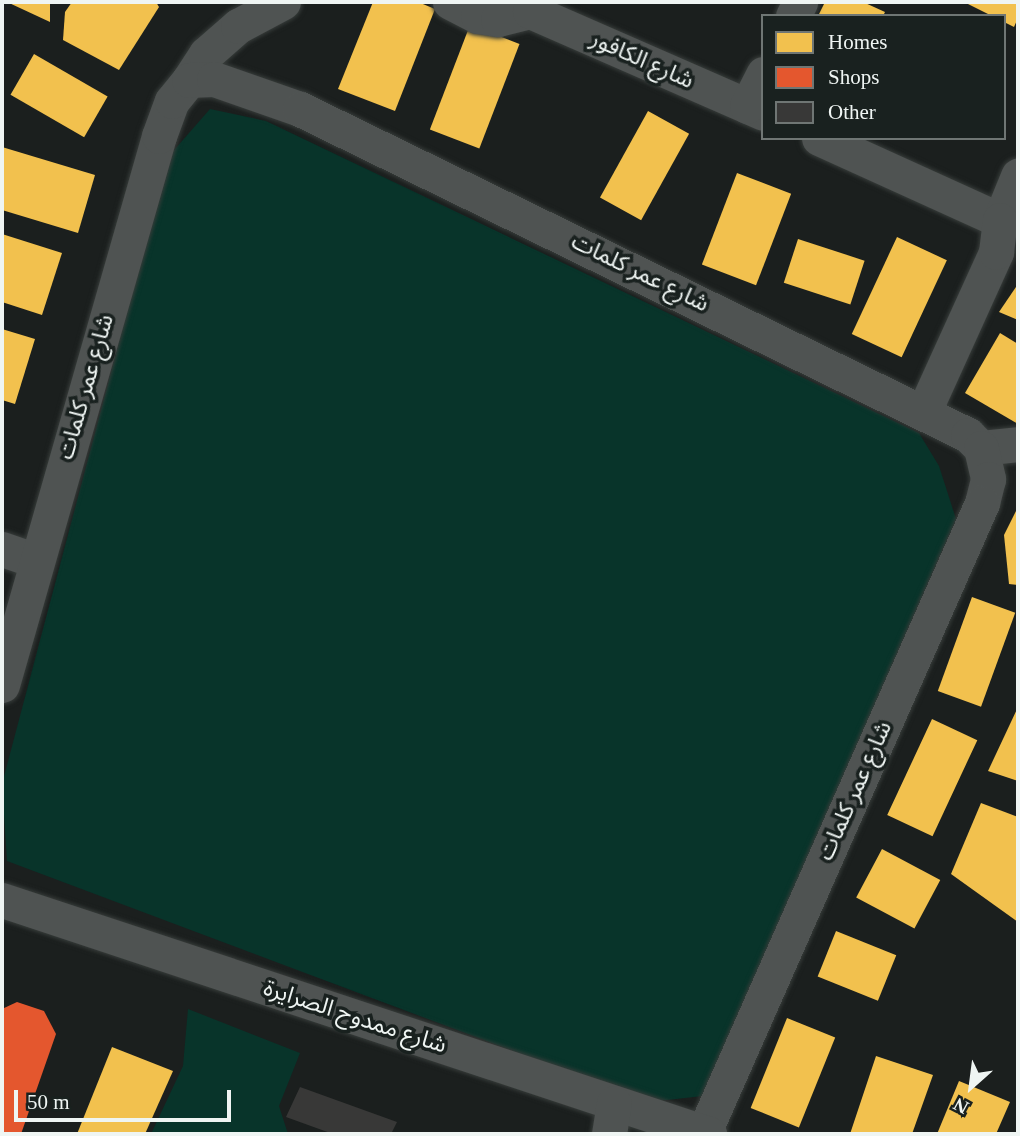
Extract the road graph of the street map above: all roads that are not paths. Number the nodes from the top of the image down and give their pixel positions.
1 (283, 2) edge
2 (450, 2) edge
3 (532, 7) edge
4 (189, 80) junction
5 (761, 83) edge
6 (755, 109) edge
7 (823, 140) edge
8 (1018, 176) edge
9 (1000, 220) junction
10 (924, 411) junction
11 (1018, 444) edge
12 (981, 448) junction
13 (2, 549) edge
14 (36, 561) junction
15 (2, 685) edge
16 (2, 900) edge
17 (611, 1119) edge
18 (707, 1133) edge

1 - 4 street
2 - 3 street
3 - 6 street, شارع الكافور
4 - 10 street, شارع عمر كلمات
4 - 14 street, شارع عمر كلمات
5 - 6 street
7 - 9 street
8 - 9 street
9 - 10 street
10 - 12 street, شارع عمر كلمات
11 - 12 street
12 - 18 street, شارع عمر كلمات
13 - 14 street
14 - 15 street, شارع عمر كلمات
16 - 17 street, شارع ممدوح الصرايرة
17 - 18 street, شارع ممدوح الصرايرة

